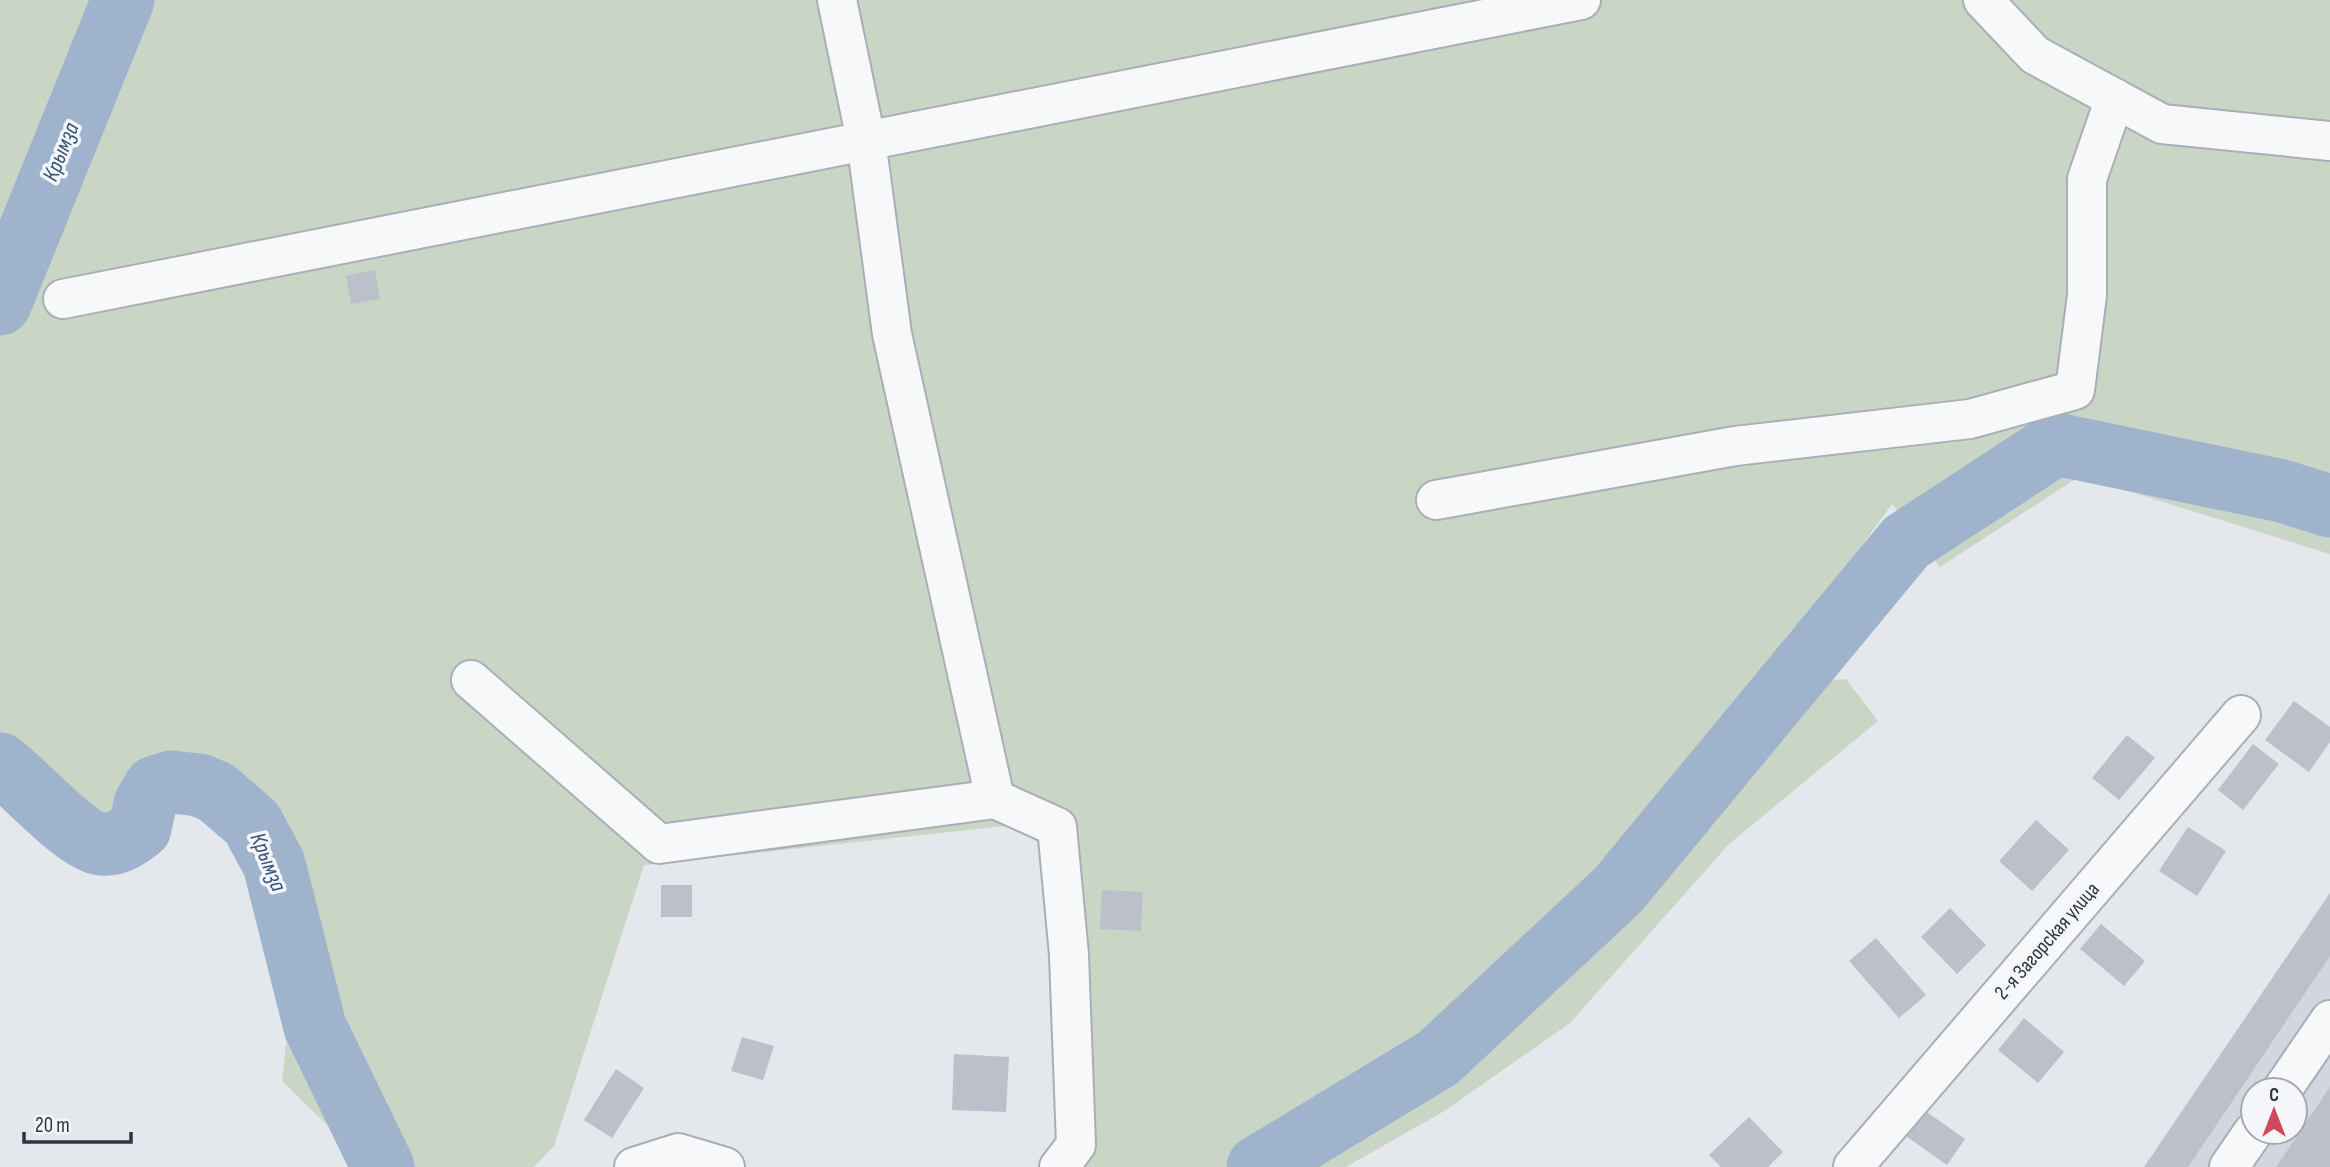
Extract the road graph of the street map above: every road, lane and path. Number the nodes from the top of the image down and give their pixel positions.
1 (837, 0) edge
2 (1581, 0) edge
3 (1983, 0) edge
4 (2115, 98) junction
5 (866, 139) junction
6 (2330, 141) edge
7 (63, 299) dead end
8 (1436, 500) dead end
9 (471, 680) dead end
10 (2241, 715) dead end
11 (995, 799) junction
12 (2330, 1020) edge
13 (2292, 1076) edge
14 (2243, 1146) edge
15 (634, 1167) edge
16 (725, 1167) edge
17 (1059, 1167) edge
18 (1853, 1167) edge
19 (2229, 1167) edge

1 - 5 street
2 - 5 street
3 - 4 street
4 - 6 street
4 - 8 street
5 - 7 street
5 - 11 street
9 - 11 street
10 - 18 street, 2-я Загорская улица
11 - 17 street
12 - 13 street
14 - 19 street
15 - 16 street

